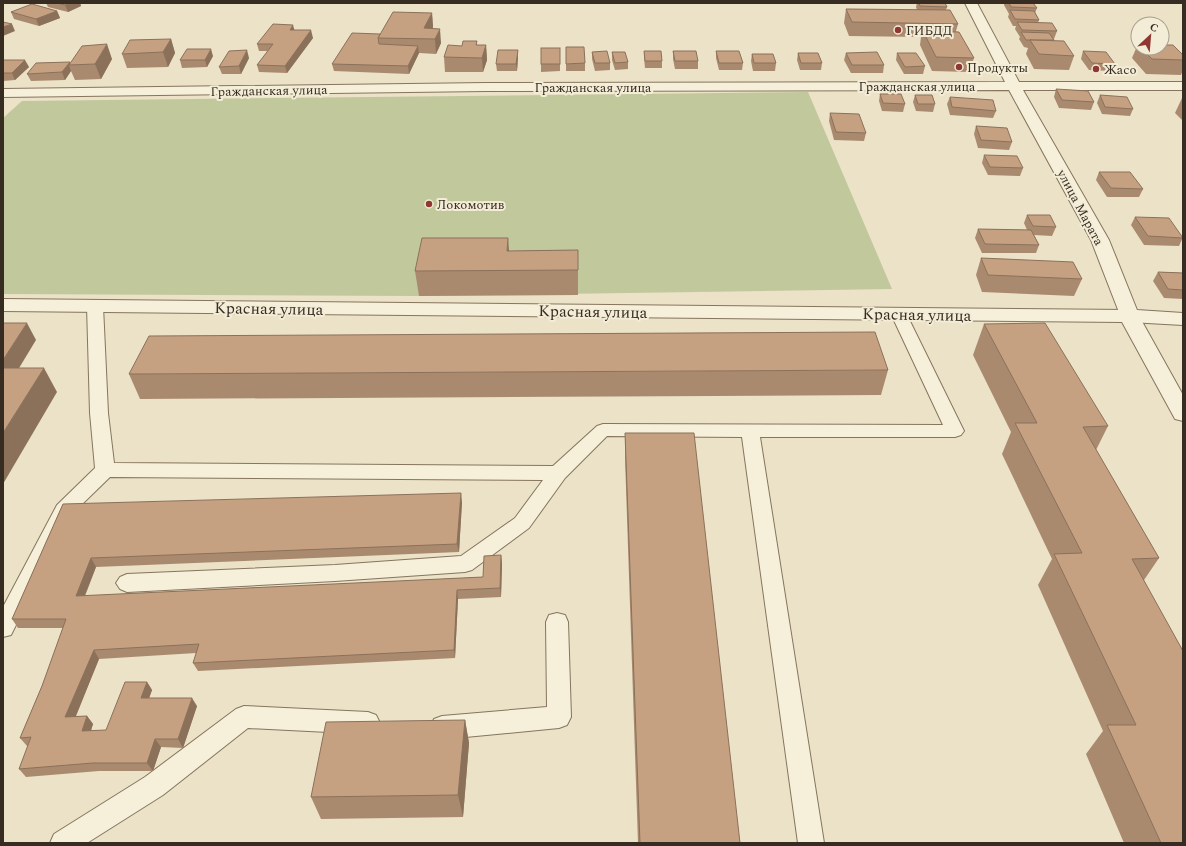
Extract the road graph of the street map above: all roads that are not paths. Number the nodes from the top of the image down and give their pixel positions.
1 (971, 3) edge
2 (1014, 86) junction
3 (1117, 86) junction
4 (1183, 86) edge
5 (3, 93) edge
6 (1177, 99) dead end
7 (3, 305) edge
8 (95, 306) junction
9 (899, 314) junction
10 (1129, 316) junction
11 (1183, 319) edge
12 (1183, 414) edge
13 (750, 431) junction
14 (105, 470) junction
15 (558, 473) junction
16 (127, 583) dead end
17 (557, 622) dead end
18 (3, 628) edge
19 (392, 724) edge
20 (423, 726) edge
21 (63, 843) edge
22 (811, 843) edge

1 - 2 street, улица Марата
2 - 3 street, Гражданская улица
2 - 5 street, Гражданская улица
2 - 10 street, улица Марата
3 - 4 street, Гражданская улица
3 - 6 street
7 - 8 street, Красная улица
8 - 9 street, Красная улица
8 - 14 lane
9 - 10 street, Красная улица
9 - 13 lane
10 - 11 street, Красная улица
10 - 12 street, улица Марата
13 - 15 lane
13 - 22 lane
14 - 15 lane
14 - 18 lane
15 - 16 lane
17 - 20 lane
19 - 21 lane

